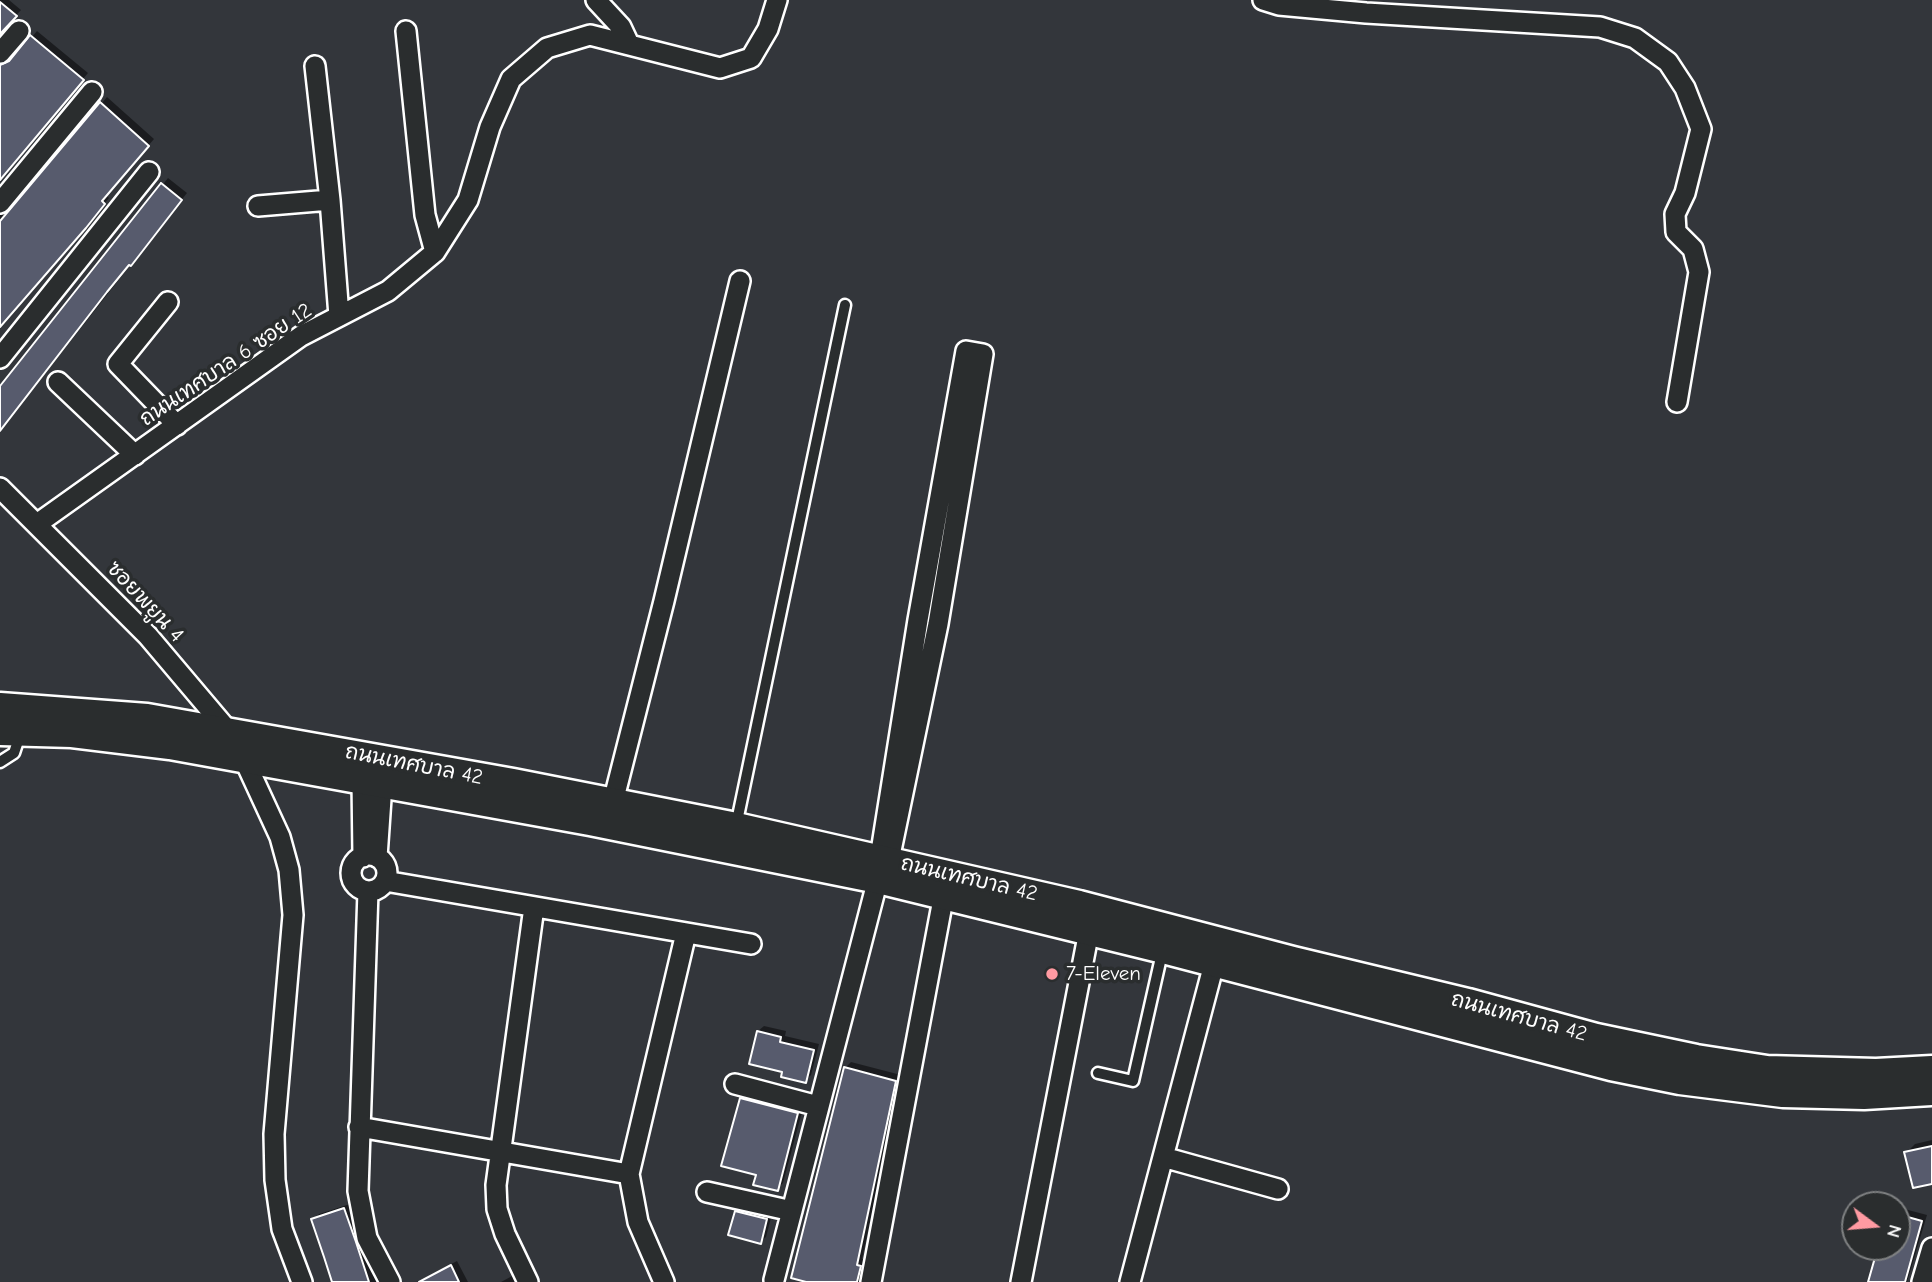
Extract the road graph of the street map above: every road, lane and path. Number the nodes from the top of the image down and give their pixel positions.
1 (596, 0) edge
2 (777, 0) edge
3 (1263, 0) edge
4 (19, 31) dead end
5 (406, 31) dead end
6 (629, 44) junction
7 (0, 53) edge
8 (315, 66) dead end
9 (92, 92) dead end
10 (149, 173) dead end
11 (330, 200) junction
12 (0, 203) edge
13 (258, 206) dead end
14 (435, 252) junction
15 (740, 281) dead end
16 (168, 302) dead end
17 (845, 305) dead end
18 (339, 316) junction
19 (0, 358) edge
20 (58, 382) dead end
21 (1677, 402) dead end
22 (177, 425) junction
23 (135, 455) junction
24 (0, 488) edge
25 (948, 504) junction
26 (37, 524) junction
27 (918, 620) junction
28 (938, 624) junction
29 (0, 707) edge
30 (10, 731) edge
31 (230, 733) junction
32 (244, 759) junction
33 (0, 762) edge
34 (372, 782) junction
35 (613, 802) junction
36 (736, 827) junction
37 (370, 857) junction
38 (883, 866) junction
39 (385, 881) junction
40 (368, 891) junction
41 (944, 894) junction
42 (534, 907) junction
43 (1089, 931) junction
44 (686, 933) junction
45 (751, 943) dead end
46 (1163, 949) junction
47 (1214, 964) junction
48 (1932, 1070) edge
49 (1098, 1073) dead end
50 (735, 1084) dead end
51 (1932, 1091) edge
52 (818, 1105) junction
53 (359, 1127) junction
54 (500, 1151) junction
55 (1163, 1157) junction
56 (629, 1174) junction
57 (1278, 1189) dead end
58 (708, 1192) dead end
59 (792, 1211) junction
60 (1932, 1248) edge
61 (774, 1280) dead end
62 (302, 1282) edge
63 (390, 1282) edge
64 (528, 1282) edge
65 (664, 1282) edge
66 (871, 1282) edge
67 (1021, 1282) edge
68 (1130, 1282) edge
69 (1922, 1282) edge

1 - 6 street
2 - 6 street, ถนนเทศบาล 6 ซอย 12
3 - 21 street
4 - 7 street
5 - 14 street
6 - 14 street, ถนนเทศบาล 6 ซอย 12
8 - 11 street
9 - 12 street
10 - 19 street
11 - 13 street
11 - 18 street
14 - 18 street, ถนนเทศบาล 6 ซอย 12
15 - 35 street
16 - 22 street
17 - 36 lane
18 - 22 street, ถนนเทศบาล 6 ซอย 12
20 - 23 street
22 - 23 street, ถนนเทศบาล 6 ซอย 12
23 - 26 street, ถนนเทศบาล 6 ซอย 12
24 - 26 street, ซอยพยูน 4
25 - 25 street
25 - 27 street
25 - 28 street
26 - 31 street, ซอยพยูน 4
27 - 28 street
27 - 38 street
28 - 38 street
29 - 31 street, ถนนเทศบาล 42
30 - 32 street, ถนนเทศบาล 42
30 - 33 lane
31 - 32 street, ซอยพยูน 4
31 - 35 street, ถนนเทศบาล 42
32 - 34 street, ถนนเทศบาล 42
32 - 62 street, ซอยพยูน 4
34 - 37 street
34 - 38 street, ถนนเทศบาล 42
35 - 36 street, ถนนเทศบาล 42
36 - 38 street, ถนนเทศบาล 42
37 - 39 street
37 - 40 street
38 - 41 street, ถนนเทศบาล 42
38 - 48 street, ถนนเทศบาล 42
38 - 52 street
39 - 40 street
39 - 42 street
40 - 53 street
41 - 43 street, ถนนเทศบาล 42
41 - 66 street
42 - 44 street
42 - 54 street
43 - 46 street, ถนนเทศบาล 42
43 - 67 street
44 - 45 street
44 - 56 street
46 - 47 street, ถนนเทศบาล 42
46 - 49 lane
47 - 51 street, ถนนเทศบาล 42
47 - 55 street
50 - 52 street
52 - 59 street
53 - 54 street
53 - 63 street
54 - 56 street
54 - 64 street
55 - 57 street
55 - 68 street
56 - 65 street
58 - 59 street
59 - 61 street
60 - 69 street

